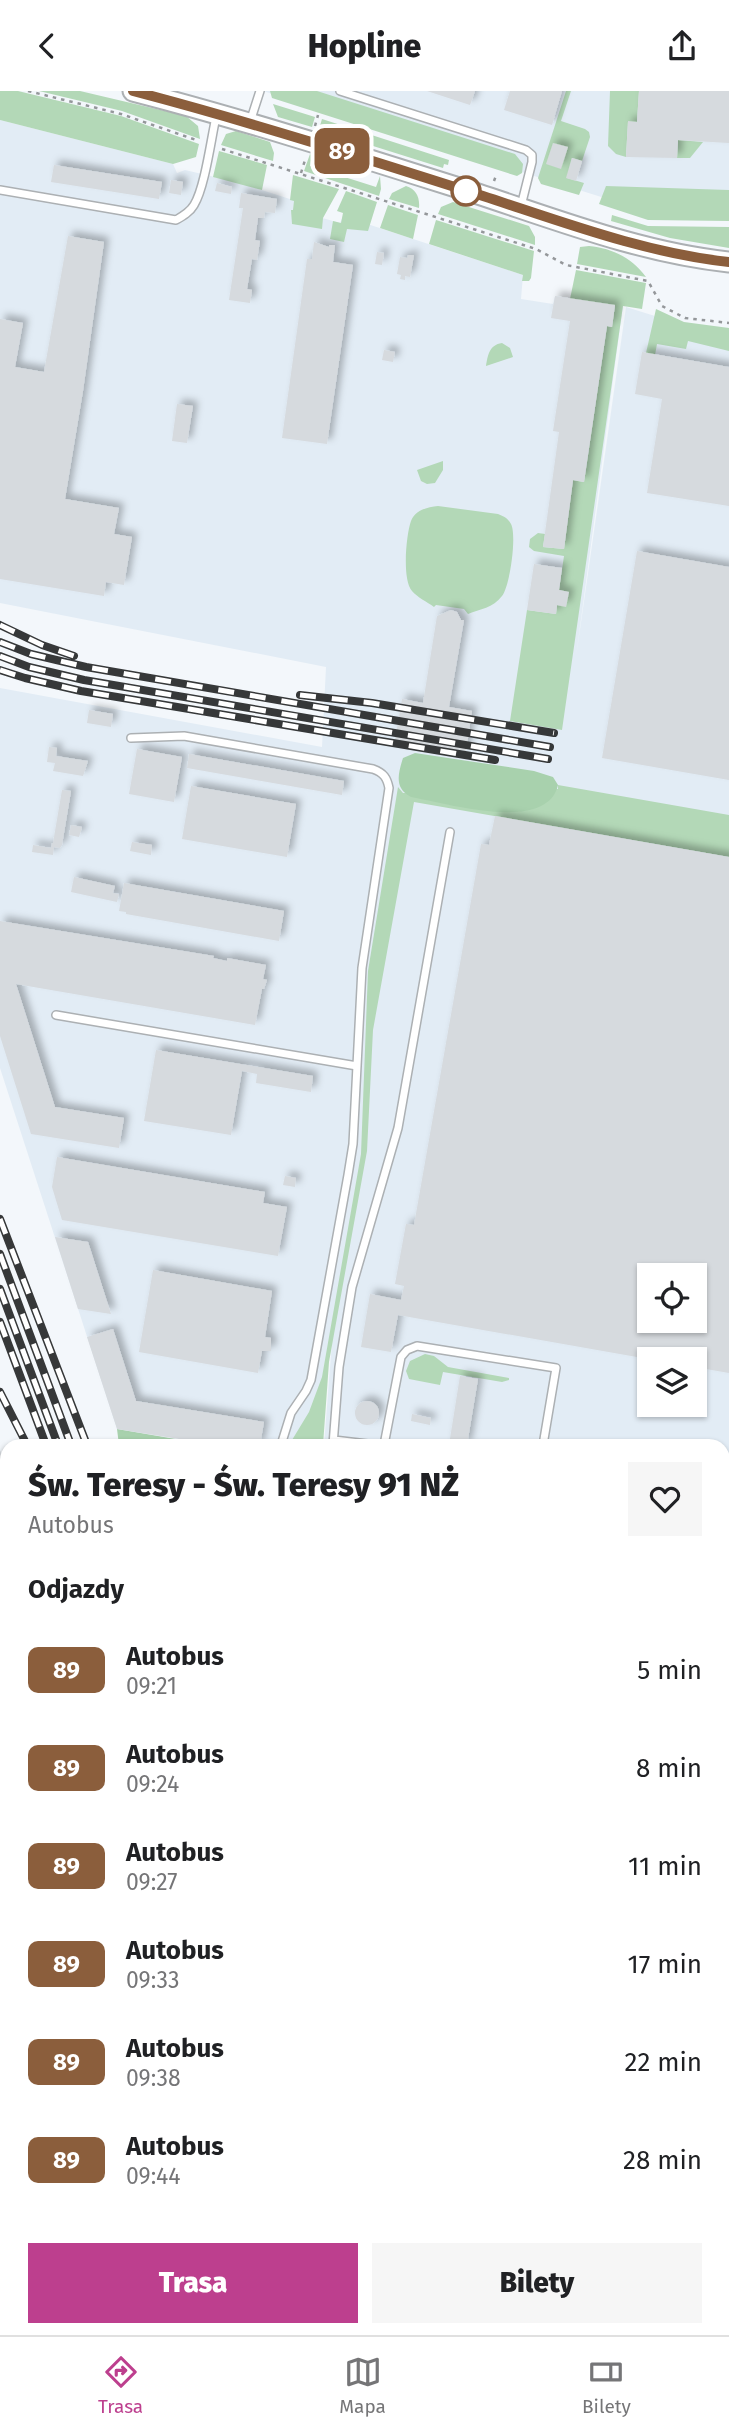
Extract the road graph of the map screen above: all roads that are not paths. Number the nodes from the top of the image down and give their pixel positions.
1 (133, 91) edge
2 (260, 91) edge
3 (340, 91) edge
4 (217, 113) junction
5 (250, 123) junction
6 (0, 190) edge
7 (520, 208) junction
8 (729, 262) edge
9 (131, 739) dead end
10 (450, 832) dead end
11 (57, 1014) dead end
12 (357, 1066) junction
13 (283, 1439) edge
14 (334, 1439) edge
15 (385, 1439) edge
16 (543, 1439) edge

1 - 4 street
2 - 5 lane
3 - 7 lane
4 - 5 street
4 - 6 lane
5 - 7 street
7 - 8 street
9 - 12 lane
10 - 14 lane
11 - 12 lane
12 - 13 lane
15 - 16 lane

